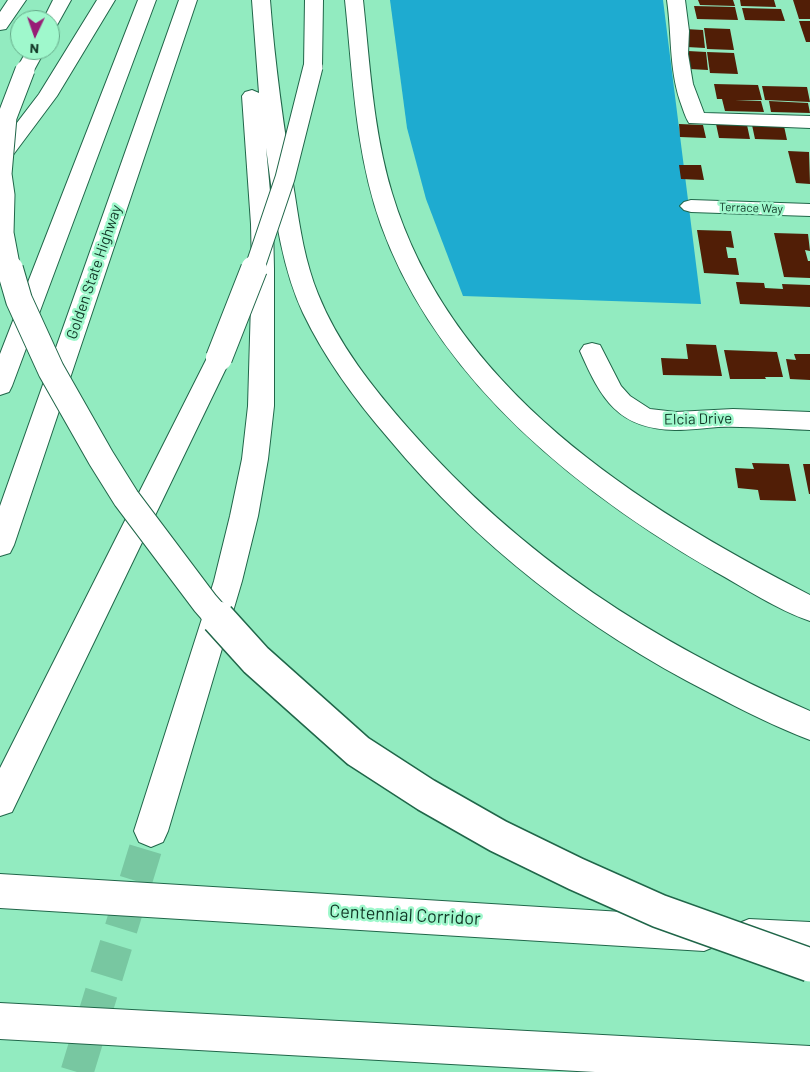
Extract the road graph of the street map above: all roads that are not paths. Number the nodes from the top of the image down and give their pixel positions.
1 (17, 0) edge
2 (106, 0) edge
3 (147, 0) edge
4 (188, 0) edge
5 (251, 0) edge
6 (261, 0) edge
7 (314, 0) edge
8 (354, 0) edge
9 (676, 0) edge
10 (0, 24) edge
11 (30, 60) edge
12 (810, 122) edge
13 (0, 159) edge
14 (691, 206) dead end
15 (810, 210) edge
16 (592, 351) dead end
17 (0, 386) edge
18 (810, 421) edge
19 (0, 544) edge
20 (810, 609) edge
21 (810, 726) edge
22 (0, 801) edge
23 (151, 831) tunnel mouth
24 (12, 891) edge
25 (810, 940) edge
26 (810, 964) edge
27 (1, 1022) edge
28 (810, 1065) edge

1 - 10 main road
2 - 13 main road
3 - 17 main road
4 - 19 main road, Golden State Highway
5 - 23 main road
6 - 21 main road
7 - 22 main road, bridge
8 - 20 main road
9 - 12 main road
11 - 26 main road, bridge
14 - 15 main road, Terrace Way
16 - 18 main road, Elcia Drive
24 - 25 main road, Centennial Corridor
27 - 28 main road

